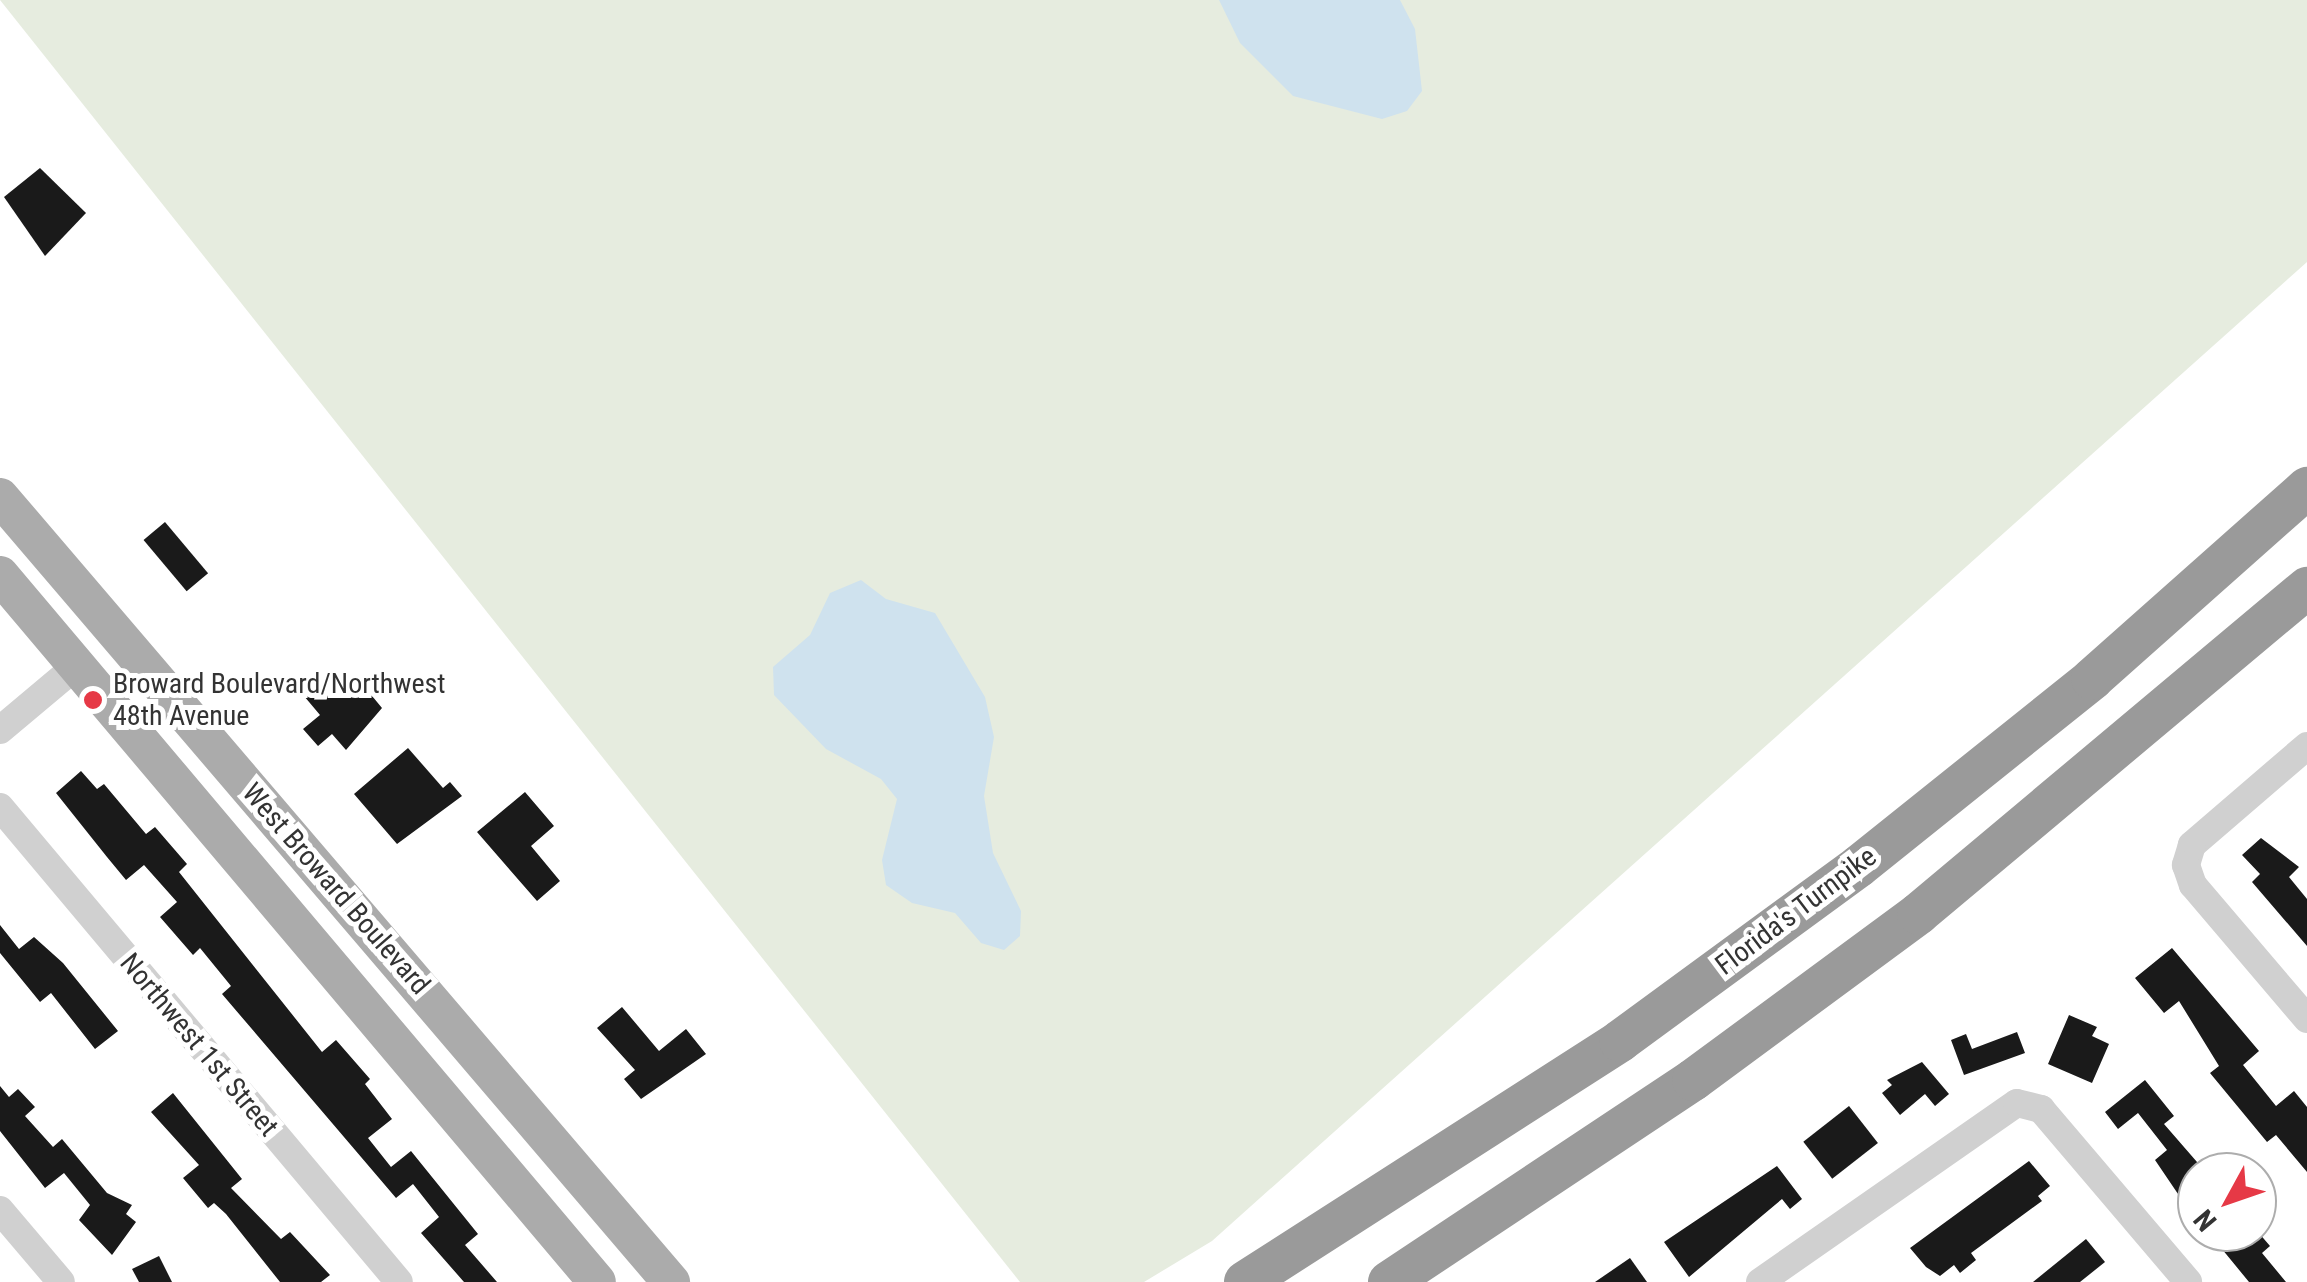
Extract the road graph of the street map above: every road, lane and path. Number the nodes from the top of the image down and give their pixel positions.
1 (2307, 488) edge
2 (0, 496) edge
3 (0, 575) edge
4 (2307, 588) edge
5 (26, 606) junction
6 (114, 630) junction
7 (75, 667) junction
8 (173, 699) junction
9 (0, 730) edge
10 (2307, 746) edge
11 (0, 807) edge
12 (2307, 1019) edge
13 (0, 1210) edge
14 (2175, 1278) edge
15 (61, 1282) edge
16 (398, 1282) edge
17 (597, 1282) edge
18 (671, 1282) edge
19 (1244, 1282) edge
20 (1389, 1282) edge
21 (1760, 1282) edge

1 - 19 highway, Florida's Turnpike
2 - 6 main road, West Broward Boulevard
3 - 5 main road, West Broward Boulevard
4 - 20 highway
5 - 6 main road
5 - 7 main road, West Broward Boulevard
6 - 8 main road, West Broward Boulevard
7 - 8 main road
7 - 9 street
7 - 17 main road, West Broward Boulevard
8 - 18 main road, West Broward Boulevard
10 - 12 street
11 - 16 street, Northwest 1st Street
13 - 15 street
14 - 21 street

